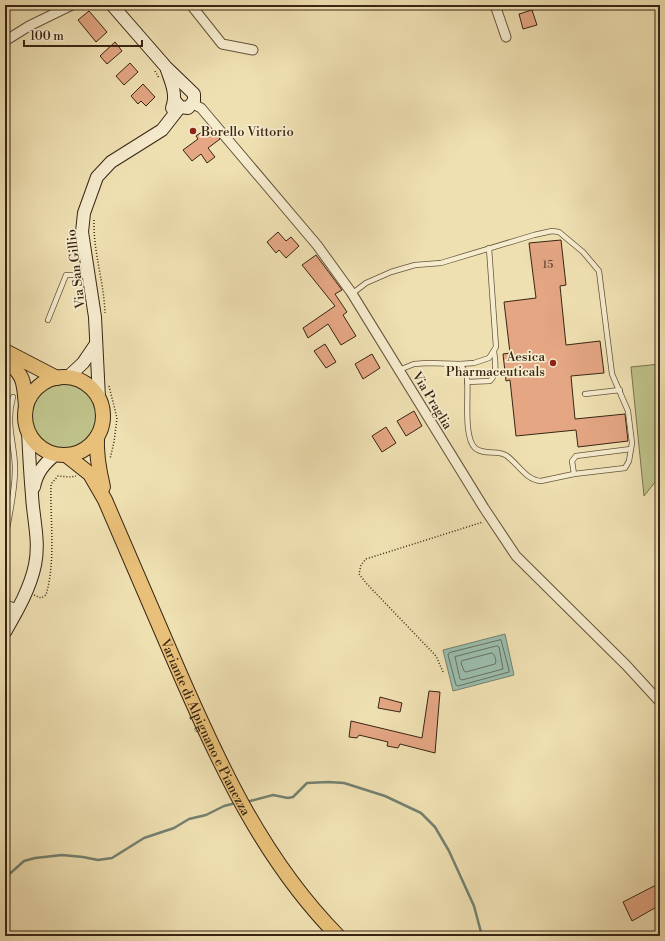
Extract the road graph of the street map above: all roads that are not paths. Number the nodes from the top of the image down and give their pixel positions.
1 (72, 5) edge
2 (112, 5) edge
3 (191, 5) edge
4 (495, 5) edge
5 (506, 37) dead end
6 (5, 41) edge
7 (253, 50) dead end
8 (160, 68) junction
9 (186, 88) junction
10 (177, 101) junction
11 (193, 104) junction
12 (489, 248) junction
13 (88, 275) junction
14 (352, 293) junction
15 (48, 320) dead end
16 (96, 344) junction
17 (494, 350) junction
18 (5, 351) edge
19 (5, 359) edge
20 (460, 364) junction
21 (399, 370) junction
22 (62, 378) junction
23 (467, 382) junction
24 (620, 390) junction
25 (585, 394) dead end
26 (13, 397) dead end
27 (99, 398) junction
28 (26, 410) junction
29 (28, 431) junction
30 (97, 437) junction
31 (631, 450) junction
32 (61, 454) junction
33 (574, 474) junction
34 (32, 496) junction
35 (106, 500) junction
36 (5, 539) edge
37 (5, 604) edge
38 (18, 609) junction
39 (5, 632) edge
40 (660, 702) edge
41 (338, 936) edge

1 - 6 street
2 - 8 street
3 - 7 street
4 - 5 street
8 - 9 street
8 - 10 street
9 - 10 street
9 - 11 street
10 - 11 street
10 - 13 street, Via San Gillio
11 - 14 street, Via Praglia
12 - 14 lane
12 - 17 lane
12 - 24 lane
13 - 15 lane
13 - 16 street, Via San Gillio
14 - 21 street, Via Praglia
16 - 22 street
16 - 27 street, Via San Gillio
17 - 20 lane
17 - 23 lane
18 - 22 main road
19 - 28 main road
20 - 21 lane
20 - 23 lane
21 - 40 street, Via Praglia
22 - 27 main road
22 - 28 main road
23 - 33 lane
24 - 25 lane
24 - 31 lane
26 - 36 lane
27 - 30 main road, Variante di Alpignano e Pianezza
28 - 29 main road
29 - 32 main road, Variante di Alpignano e Pianezza
29 - 34 street
30 - 32 main road
30 - 35 main road, Variante di Alpignano e Pianezza
31 - 33 lane
31 - 33 lane
32 - 34 street
32 - 35 main road, Variante di Alpignano e Pianezza
34 - 38 street
35 - 41 main road, Variante di Alpignano e Pianezza
37 - 38 street
38 - 39 street

